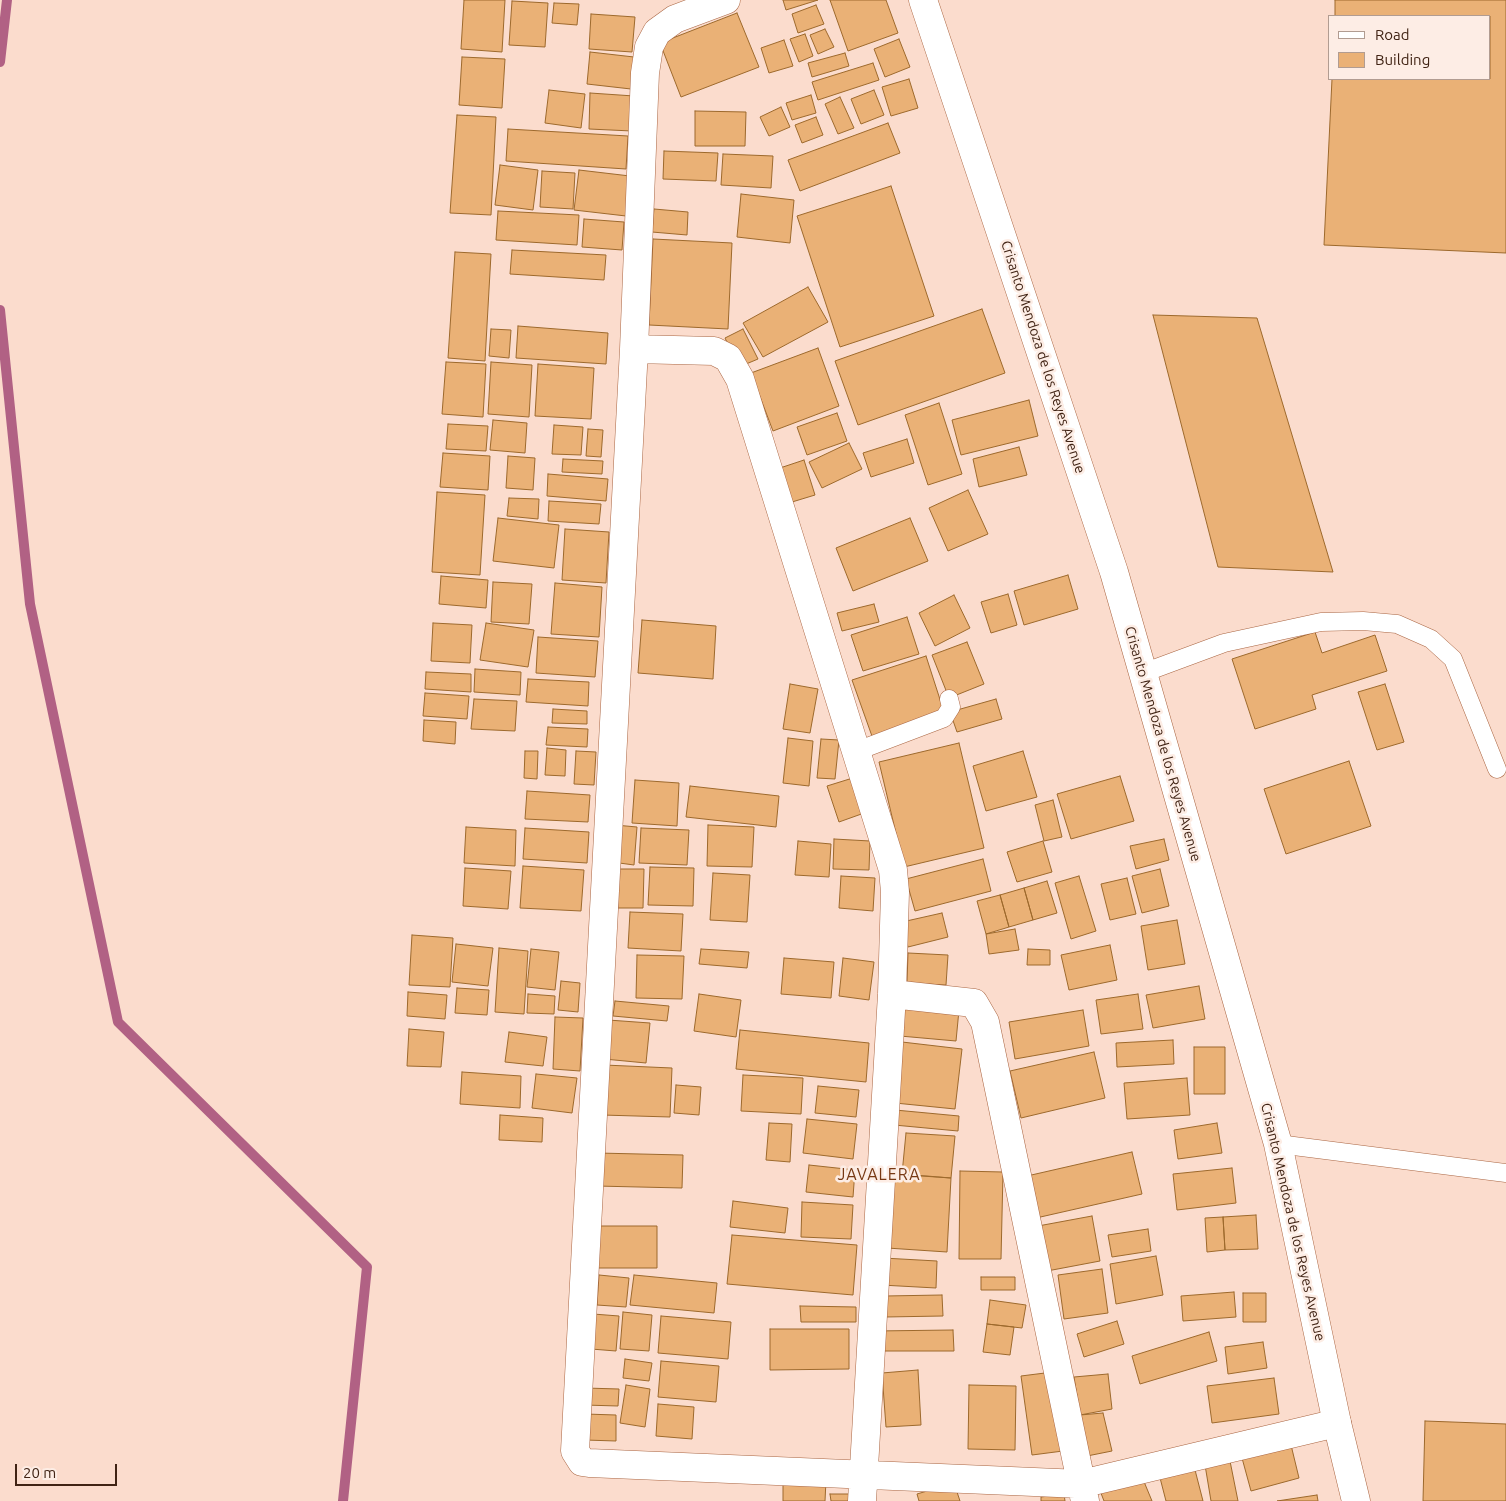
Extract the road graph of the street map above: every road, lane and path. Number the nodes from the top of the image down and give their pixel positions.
1 (726, 0) edge
2 (923, 0) edge
3 (634, 349) junction
4 (1143, 673) junction
5 (950, 699) dead end
6 (856, 751) junction
7 (1497, 769) dead end
8 (892, 994) junction
9 (1278, 1144) junction
10 (1506, 1173) edge
11 (1337, 1423) junction
12 (863, 1488) edge
13 (1083, 1492) edge
14 (1356, 1501) edge

1 - 3 street
2 - 4 street, Crisanto Mendoza de los Reyes Avenue
3 - 6 street
3 - 12 street
4 - 7 lane
4 - 9 street, Crisanto Mendoza de los Reyes Avenue
5 - 6 lane
6 - 8 street
8 - 12 street
8 - 13 street
9 - 10 lane
9 - 11 street, Crisanto Mendoza de los Reyes Avenue
11 - 13 street
11 - 14 street, Crisanto Mendoza de los Reyes Avenue
12 - 13 street

